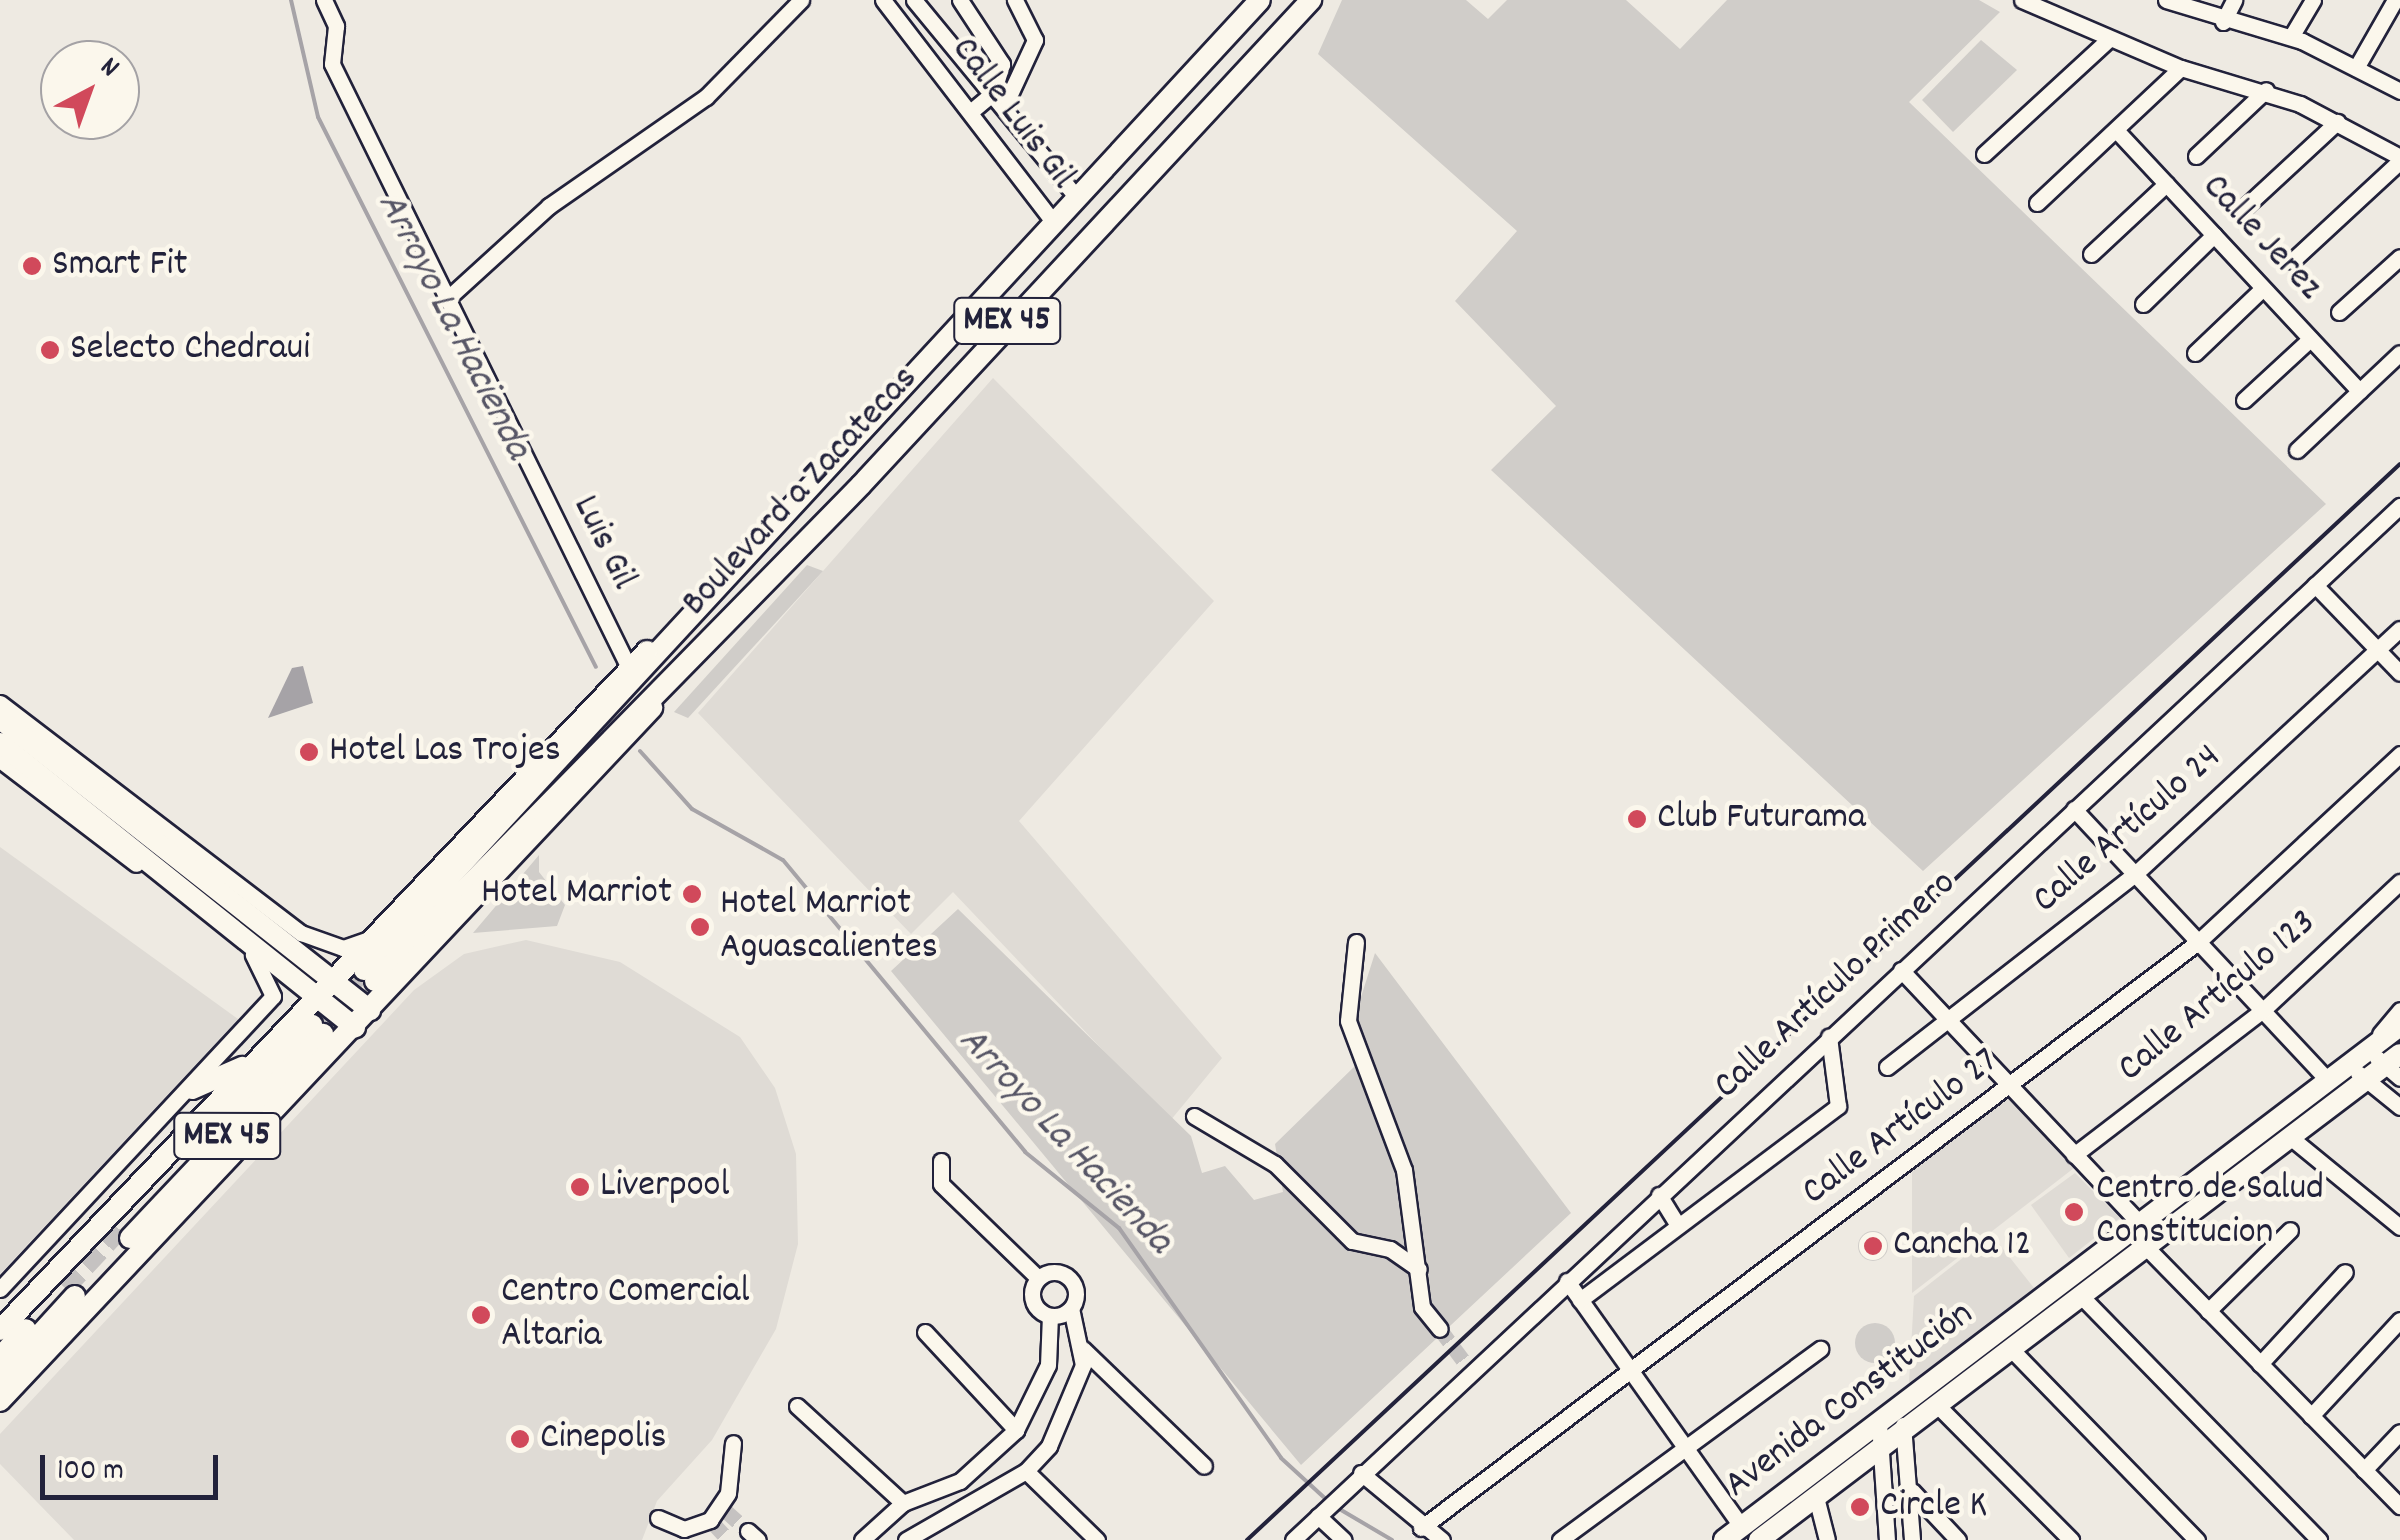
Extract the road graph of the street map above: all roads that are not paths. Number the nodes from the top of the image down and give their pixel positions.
1 (324, 0) edge
2 (802, 0) edge
3 (883, 0) edge
4 (914, 0) edge
5 (1015, 0) edge
6 (1260, 0) edge
7 (1311, 0) edge
8 (2022, 0) edge
9 (2166, 0) edge
10 (2234, 0) edge
11 (2312, 0) edge
12 (2394, 0) edge
13 (969, 3) edge
14 (2222, 22) junction
15 (2292, 38) junction
16 (2108, 40) junction
17 (2181, 68) junction
18 (2356, 68) junction
19 (2266, 90) junction
20 (2400, 91) edge
21 (992, 93) junction
22 (1004, 107) junction
23 (970, 112) junction
24 (2337, 122) junction
25 (2116, 130) junction
26 (1984, 154) dead end
27 (2196, 156) dead end
28 (2400, 159) edge
29 (2166, 184) junction
30 (1075, 196) junction
31 (2037, 204) dead end
32 (2244, 208) dead end
33 (1052, 220) junction
34 (2214, 235) junction
35 (2090, 254) dead end
36 (2400, 256) edge
37 (2292, 261) dead end
38 (2263, 288) junction
39 (448, 298) junction
40 (2143, 304) dead end
41 (2339, 312) dead end
42 (2310, 339) junction
43 (2400, 353) edge
44 (2195, 354) dead end
45 (2359, 392) junction
46 (2244, 400) dead end
47 (2297, 450) dead end
48 (2400, 506) edge
49 (2315, 585) junction
50 (2400, 629) edge
51 (705, 646) junction
52 (2378, 650) junction
53 (2400, 673) edge
54 (632, 674) junction
55 (0, 703) edge
56 (0, 719) edge
57 (0, 743) edge
58 (2400, 754) edge
59 (6, 757) edge
60 (2074, 809) junction
61 (133, 813) junction
62 (152, 859) junction
63 (2134, 874) junction
64 (2400, 882) edge
65 (170, 890) junction
66 (254, 898) junction
67 (263, 918) junction
68 (372, 937) junction
69 (1356, 942) dead end
70 (2198, 942) junction
71 (1901, 970) junction
72 (334, 976) junction
73 (319, 992) junction
74 (370, 1010) junction
75 (2400, 1010) edge
76 (2262, 1011) junction
77 (1946, 1021) junction
78 (356, 1026) junction
79 (2400, 1026) edge
80 (318, 1030) tunnel mouth
81 (1829, 1037) junction
82 (2368, 1048) junction
83 (249, 1064) junction
84 (2348, 1064) junction
85 (2394, 1065) edge
86 (1887, 1067) dead end
87 (2365, 1079) junction
88 (2328, 1080) junction
89 (2008, 1086) junction
90 (192, 1089) junction
91 (2400, 1107) edge
92 (1194, 1116) dead end
93 (2290, 1137) junction
94 (2074, 1155) junction
95 (942, 1161) dead end
96 (1659, 1195) junction
97 (2140, 1224) junction
98 (1678, 1226) junction
99 (2400, 1226) edge
100 (2290, 1230) dead end
101 (126, 1233) tunnel mouth
102 (2146, 1247) junction
103 (1419, 1269) junction
104 (2344, 1272) dead end
105 (1038, 1278) junction
106 (1567, 1281) junction
107 (0, 1289) edge
108 (2082, 1296) junction
109 (1580, 1300) junction
110 (1071, 1308) junction
111 (2208, 1310) junction
112 (1050, 1316) junction
113 (2400, 1320) edge
114 (0, 1330) edge
115 (1440, 1330) tunnel mouth
116 (926, 1332) dead end
117 (1082, 1349) junction
118 (1820, 1349) dead end
119 (2010, 1350) junction
120 (0, 1356) edge
121 (2260, 1364) junction
122 (1632, 1373) junction
123 (0, 1378) edge
124 (0, 1402) edge
125 (796, 1406) dead end
126 (1938, 1406) junction
127 (2311, 1416) junction
128 (1888, 1417) junction
129 (1016, 1430) junction
130 (1906, 1430) junction
131 (2400, 1432) edge
132 (733, 1443) dead end
133 (1886, 1444) junction
134 (1685, 1446) junction
135 (1204, 1466) dead end
136 (2364, 1470) junction
137 (1026, 1471) junction
138 (1360, 1473) junction
139 (960, 1480) junction
140 (1912, 1491) junction
141 (969, 1496) junction
142 (1816, 1497) junction
143 (903, 1503) junction
144 (2400, 1506) edge
145 (1322, 1512) junction
146 (663, 1521) dead end
147 (1420, 1528) junction
148 (1750, 1533) edge
149 (910, 1539) edge
150 (862, 1540) edge
151 (1097, 1540) edge
152 (1293, 1540) edge
153 (1344, 1540) edge
154 (1442, 1540) edge
155 (1560, 1540) edge
156 (1724, 1540) edge
157 (1827, 1540) edge
158 (1887, 1540) edge
159 (1912, 1540) edge
160 (1958, 1540) edge
161 (2071, 1540) edge
162 (2197, 1540) edge
163 (2319, 1540) edge

1 - 39 street, Luis Gil
2 - 39 street
3 - 23 street, Calle Luis Gil
4 - 21 street, Calle Luis Gil
5 - 22 street
6 - 30 main road, Boulevard a Zacatecas / MEX 45
7 - 51 main road, Boulevard a Zacatecas / MEX 45
8 - 16 street
9 - 14 street
10 - 14 street
11 - 15 street
12 - 18 street
13 - 21 street
14 - 15 street
15 - 18 street
16 - 17 street
16 - 26 street
17 - 19 street
17 - 25 street
18 - 20 street
19 - 24 street
19 - 27 street
21 - 22 street, Calle Luis Gil
21 - 23 street
22 - 30 street, Calle Luis Gil
23 - 33 street, Calle Luis Gil
24 - 28 street
24 - 32 street
25 - 29 street, Calle Jerez
25 - 31 street
28 - 37 street
29 - 34 street, Calle Jerez
29 - 35 street
30 - 33 main road, Boulevard a Zacatecas / MEX 45
33 - 54 main road, Boulevard a Zacatecas / MEX 45
34 - 38 street, Calle Jerez
34 - 40 street
36 - 41 street
38 - 42 street, Calle Jerez
38 - 44 street
39 - 54 street, Luis Gil
42 - 45 street, Calle Jerez
42 - 46 street
43 - 45 street
45 - 47 street
48 - 49 street, Calle Artículo Primero
49 - 52 street
49 - 60 street, Calle Artículo Primero
50 - 52 street, Calle Artículo 24
51 - 54 main road, Boulevard a Zacatecas / MEX 45
51 - 74 main road
52 - 53 street
52 - 63 street, Calle Artículo 24
54 - 68 main road
55 - 61 street
56 - 61 main road
57 - 59 main road
58 - 70 street, Calle Artículo 27
59 - 62 main road
59 - 65 street
60 - 63 street
60 - 71 street, Calle Artículo Primero
61 - 66 street
61 - 67 main road
62 - 65 main road
62 - 73 main road
63 - 70 street
63 - 77 street, Calle Artículo 24
64 - 76 street, Calle Artículo 123
65 - 90 street
66 - 67 main road
66 - 68 street
67 - 72 main road
68 - 72 main road
69 - 103 street
70 - 76 street
70 - 89 street, Calle Artículo 27
71 - 77 street
71 - 81 street, Calle Artículo Primero
72 - 73 main road
72 - 74 main road
73 - 78 main road
73 - 83 main road
74 - 78 main road
75 - 82 street
76 - 88 street
76 - 94 street, Calle Artículo 123
77 - 86 street, Calle Artículo 24
77 - 89 street
78 - 124 main road
79 - 82 main road, Avenida Constitución
80 - 101 main road, MEX 45
81 - 96 street, Calle Artículo Primero
81 - 98 street
82 - 84 main road, Avenida Constitución
82 - 85 street
83 - 90 main road
83 - 114 main road
84 - 87 street
84 - 88 main road, Avenida Constitución
85 - 87 main road, Avenida Constitución
87 - 91 street
87 - 93 main road, Avenida Constitución
88 - 97 main road, Avenida Constitución
89 - 94 street
89 - 122 street, Calle Artículo 27
90 - 107 street
92 - 103 street
93 - 99 street
93 - 102 main road, Avenida Constitución
94 - 97 street
95 - 105 street
96 - 98 street
96 - 106 street, Calle Artículo Primero
97 - 128 main road, Avenida Constitución
98 - 109 street
100 - 111 street
102 - 108 main road, Avenida Constitución
102 - 111 street
103 - 115 street
104 - 121 street
105 - 110 street
105 - 112 street
106 - 109 street
106 - 138 street, Calle Artículo Primero
108 - 119 main road, Avenida Constitución
108 - 163 street
109 - 122 street
110 - 112 street
110 - 117 street
111 - 121 street
112 - 129 street
113 - 127 street
116 - 129 street
117 - 135 street
117 - 137 street
118 - 134 street
119 - 126 main road, Avenida Constitución
119 - 162 street
120 - 123 main road
121 - 127 street
122 - 134 street
122 - 147 street, Calle Artículo 27
125 - 143 street
126 - 130 main road, Avenida Constitución
126 - 161 street
127 - 136 street
128 - 130 street
128 - 133 street
128 - 148 main road, Avenida Constitución
129 - 139 street
130 - 133 main road, Avenida Constitución
130 - 140 street
131 - 136 street
132 - 146 street
133 - 142 main road, Avenida Constitución
133 - 158 street
134 - 148 street
134 - 155 street
136 - 144 street
137 - 141 street
137 - 151 street
138 - 145 street, Calle Artículo Primero
138 - 147 street
139 - 141 street
139 - 143 street
140 - 159 street
140 - 160 street
141 - 149 street
142 - 148 main road, Avenida Constitución
142 - 157 street
143 - 150 street
145 - 152 street, Calle Artículo Primero
145 - 153 street
147 - 154 street
148 - 156 main road, Avenida Constitución

